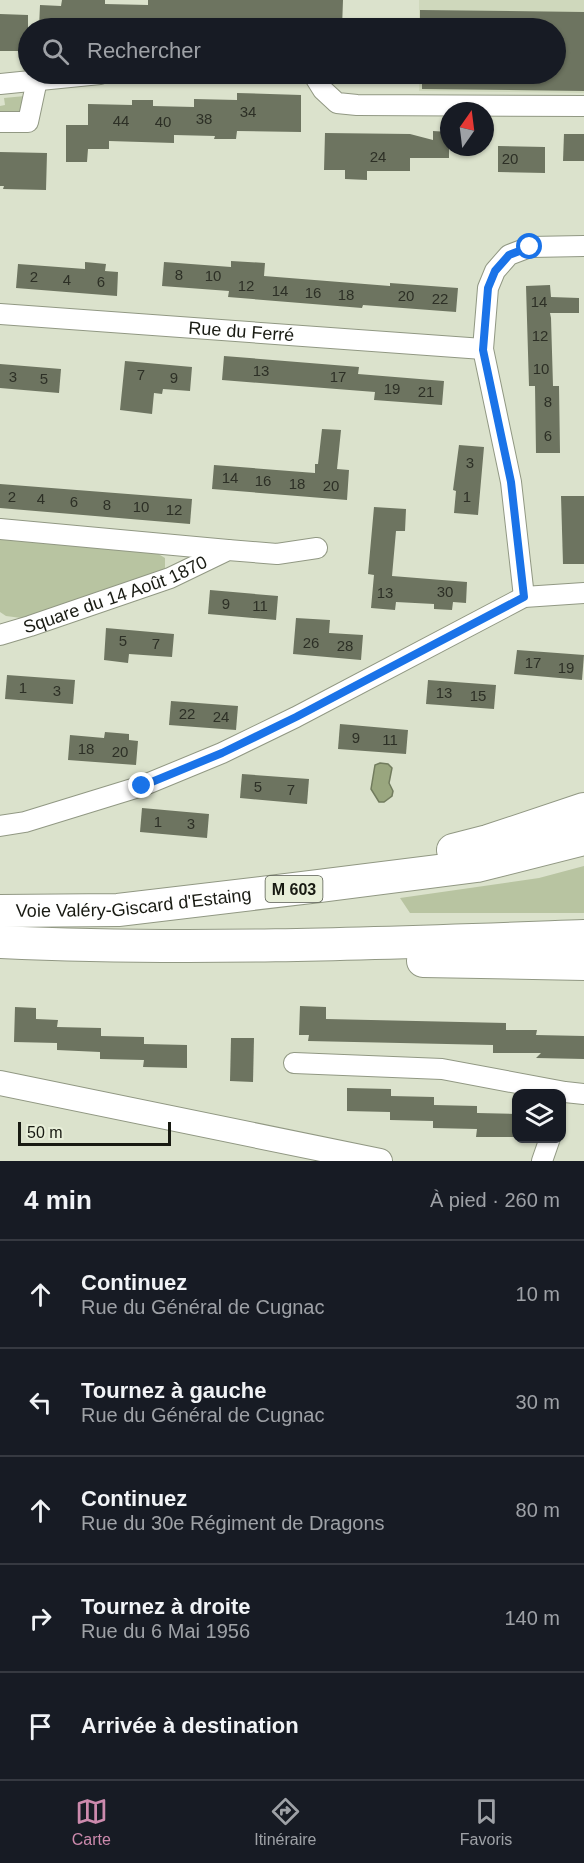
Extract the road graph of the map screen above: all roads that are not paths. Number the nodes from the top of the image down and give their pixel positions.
1 (18, 82) edge
2 (0, 84) edge
3 (36, 84) edge
4 (319, 84) edge
5 (584, 106) edge
6 (0, 122) edge
7 (584, 246) edge
8 (0, 314) edge
9 (483, 350) junction
10 (0, 529) edge
11 (318, 548) dead end
12 (228, 550) junction
13 (584, 593) edge
14 (524, 597) junction
15 (0, 635) edge
16 (584, 809) edge
17 (0, 826) edge
18 (584, 839) edge
19 (320, 886) junction
20 (0, 911) edge
21 (584, 936) edge
22 (0, 942) edge
23 (216, 947) junction
24 (584, 964) edge
25 (294, 1063) dead end
26 (0, 1083) edge
27 (570, 1096) edge
28 (548, 1143) edge
29 (308, 1154) edge
30 (380, 1161) edge
31 (543, 1161) edge

1 - 2 street
3 - 6 street
4 - 5 street
7 - 9 street
8 - 9 street, Rue du Ferré
9 - 14 street
10 - 12 street, Square du 14 Août 1870
11 - 12 street, Square du 14 Août 1870
12 - 15 street, Square du 14 Août 1870
13 - 14 street
14 - 17 street
16 - 19 highway
18 - 19 highway, Voie Valéry-Giscard d'Estaing / M 603
19 - 20 highway, Voie Valéry-Giscard d'Estaing / M 603
21 - 23 highway, Voie Valéry-Giscard d'Estaing
22 - 23 highway, Voie Valéry-Giscard d'Estaing
23 - 24 highway
25 - 27 street
26 - 29 street
28 - 31 street
29 - 30 street

